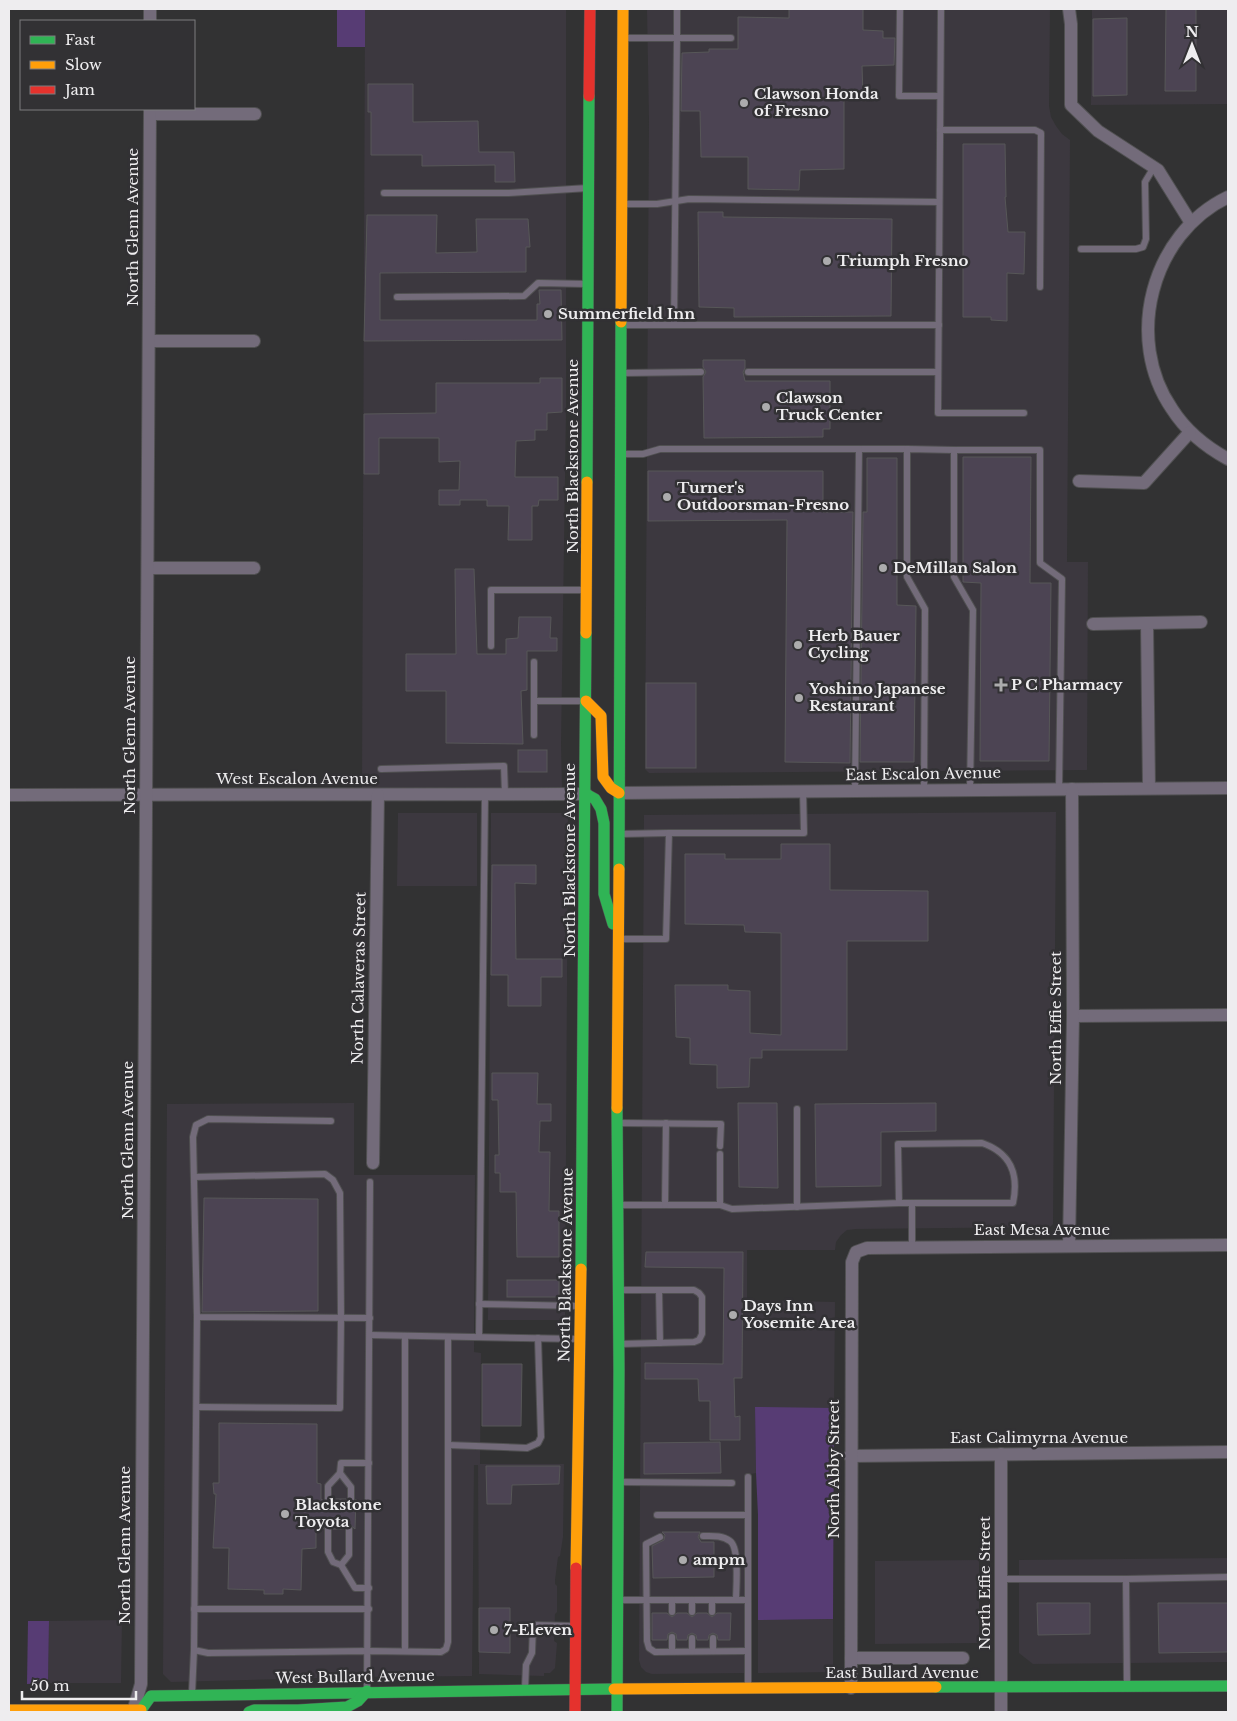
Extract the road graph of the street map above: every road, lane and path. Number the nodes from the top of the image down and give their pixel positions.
1 (590, 9) edge
2 (623, 9) edge
3 (676, 9) edge
4 (900, 9) edge
5 (941, 9) edge
6 (1069, 9) edge
7 (623, 38) junction
8 (676, 38) junction
9 (731, 38) dead end
10 (940, 96) junction
11 (150, 112) edge
12 (255, 114) dead end
13 (940, 130) junction
14 (1154, 168) junction
15 (589, 188) junction
16 (384, 193) dead end
17 (1228, 197) edge
18 (675, 201) junction
19 (939, 202) junction
20 (622, 204) junction
21 (1191, 223) junction
22 (1081, 249) dead end
23 (589, 284) junction
24 (1040, 286) dead end
25 (397, 297) dead end
26 (674, 324) junction
27 (622, 325) junction
28 (938, 325) junction
29 (149, 340) junction
30 (254, 341) dead end
31 (701, 372) dead end
32 (748, 372) dead end
33 (938, 372) junction
34 (621, 373) junction
35 (1024, 413) dead end
36 (1190, 432) junction
37 (860, 450) junction
38 (907, 450) junction
39 (954, 450) junction
40 (621, 454) junction
41 (1228, 459) edge
42 (1079, 481) dead end
43 (148, 568) junction
44 (254, 568) dead end
45 (588, 590) junction
46 (1201, 622) dead end
47 (1147, 623) junction
48 (1093, 624) dead end
49 (491, 646) dead end
50 (534, 662) dead end
51 (534, 701) junction
52 (586, 701) junction
53 (534, 735) dead end
54 (380, 768) dead end
55 (1148, 788) junction
56 (1228, 788) edge
57 (1059, 789) junction
58 (1072, 789) junction
59 (924, 790) junction
60 (970, 790) junction
61 (803, 791) junction
62 (855, 791) junction
63 (619, 793) junction
64 (485, 794) junction
65 (505, 794) junction
66 (586, 794) junction
67 (9, 795) edge
68 (146, 795) junction
69 (378, 795) junction
70 (669, 833) junction
71 (619, 834) junction
72 (618, 939) junction
73 (1228, 1015) edge
74 (1072, 1016) junction
75 (797, 1109) dead end
76 (331, 1120) dead end
77 (617, 1123) junction
78 (666, 1123) junction
79 (720, 1146) dead end
80 (720, 1154) dead end
81 (373, 1163) dead end
82 (194, 1177) junction
83 (370, 1182) dead end
84 (899, 1203) junction
85 (912, 1203) junction
86 (617, 1205) junction
87 (665, 1205) junction
88 (720, 1205) junction
89 (797, 1207) junction
90 (1228, 1245) edge
91 (1069, 1246) junction
92 (912, 1248) junction
93 (856, 1252) joint
94 (618, 1290) junction
95 (659, 1290) junction
96 (479, 1304) junction
97 (580, 1306) junction
98 (197, 1317) junction
99 (341, 1318) junction
100 (370, 1318) junction
101 (370, 1335) junction
102 (404, 1336) junction
103 (448, 1337) junction
104 (479, 1337) junction
105 (538, 1338) junction
106 (580, 1339) junction
107 (660, 1343) junction
108 (618, 1344) junction
109 (197, 1407) junction
110 (448, 1445) junction
111 (1228, 1452) edge
112 (1001, 1454) junction
113 (850, 1456) junction
114 (369, 1463) junction
115 (340, 1473) junction
116 (748, 1477) dead end
117 (618, 1482) junction
118 (732, 1483) dead end
119 (328, 1499) dead end
120 (351, 1499) dead end
121 (656, 1514) dead end
122 (748, 1515) junction
123 (328, 1529) dead end
124 (349, 1529) dead end
125 (703, 1536) dead end
126 (660, 1537) dead end
127 (341, 1565) junction
128 (1228, 1577) edge
129 (1001, 1579) junction
130 (1126, 1579) junction
131 (369, 1588) junction
132 (618, 1600) junction
133 (647, 1600) junction
134 (672, 1600) junction
135 (692, 1600) junction
136 (712, 1600) junction
137 (736, 1600) junction
138 (748, 1600) junction
139 (194, 1608) junction
140 (368, 1608) junction
141 (672, 1612) dead end
142 (692, 1612) dead end
143 (712, 1612) dead end
144 (577, 1626) junction
145 (672, 1638) dead end
146 (692, 1638) dead end
147 (713, 1638) dead end
148 (194, 1650) junction
149 (368, 1651) junction
150 (404, 1651) junction
151 (672, 1651) junction
152 (692, 1651) junction
153 (713, 1651) junction
154 (748, 1651) junction
155 (851, 1658) junction
156 (963, 1658) dead end
157 (1228, 1686) edge
158 (748, 1687) junction
159 (1127, 1687) junction
160 (576, 1688) junction
161 (617, 1688) junction
162 (851, 1688) junction
163 (1001, 1688) junction
164 (525, 1689) junction
165 (367, 1691) junction
166 (192, 1696) junction
167 (9, 1710) edge
168 (137, 1711) edge
169 (250, 1712) edge
170 (575, 1712) edge
171 (617, 1712) edge
172 (1001, 1712) edge

1 - 15 main road, North Blackstone Avenue
2 - 7 main road
3 - 8 lane
4 - 10 lane
5 - 10 lane
6 - 14 street
7 - 8 lane
7 - 20 main road
8 - 9 lane
8 - 18 lane
10 - 13 lane
11 - 12 street, North Glenn Avenue
11 - 29 street, North Glenn Avenue
13 - 19 lane
13 - 24 lane
14 - 21 street
14 - 22 lane
15 - 16 lane
15 - 23 main road, North Blackstone Avenue
17 - 21 street
18 - 19 lane
18 - 20 lane
18 - 26 lane
19 - 28 lane
20 - 27 main road
21 - 36 street
23 - 25 lane
23 - 45 main road, North Blackstone Avenue
26 - 27 lane
26 - 28 lane
27 - 34 main road
28 - 33 lane
29 - 30 street
29 - 43 street, North Glenn Avenue
31 - 34 lane
32 - 33 lane
33 - 35 lane
34 - 40 main road
36 - 41 street
36 - 42 street
37 - 38 lane
37 - 40 lane
37 - 62 lane
38 - 39 lane
38 - 59 lane
39 - 57 lane
39 - 60 lane
40 - 63 main road
43 - 44 street
43 - 68 street, North Glenn Avenue
45 - 49 lane
45 - 52 main road, North Blackstone Avenue
46 - 47 street
47 - 48 street
47 - 55 street
50 - 51 lane
51 - 52 lane
51 - 53 lane
52 - 63 main road
52 - 66 main road, North Blackstone Avenue
54 - 65 lane
55 - 56 street, East Escalon Avenue
55 - 58 street, East Escalon Avenue
57 - 58 street, East Escalon Avenue
57 - 60 street, East Escalon Avenue
58 - 74 street, North Effie Street
59 - 60 street, East Escalon Avenue
59 - 62 street, East Escalon Avenue
61 - 62 street, East Escalon Avenue
61 - 63 street, East Escalon Avenue
61 - 70 lane
63 - 71 main road
64 - 65 street, West Escalon Avenue
64 - 69 street, West Escalon Avenue
64 - 96 lane
65 - 66 street, West Escalon Avenue
66 - 72 main road
66 - 97 main road, North Blackstone Avenue
67 - 68 street, West Escalon Avenue
68 - 69 street, West Escalon Avenue
68 - 168 street, North Glenn Avenue
69 - 81 street, North Calaveras Street
70 - 71 lane
70 - 72 lane
71 - 72 main road
72 - 77 main road
73 - 74 street
74 - 91 street, North Effie Street
75 - 89 lane
76 - 82 lane
77 - 78 lane
77 - 86 main road
78 - 79 lane
78 - 87 lane
80 - 88 lane
82 - 98 lane
82 - 99 lane
83 - 100 lane
84 - 85 lane
84 - 85 lane
84 - 89 lane
85 - 92 lane
86 - 87 lane
86 - 94 main road
87 - 88 lane
88 - 89 lane
90 - 91 street, East Mesa Avenue
91 - 92 street, East Mesa Avenue
92 - 93 street, East Mesa Avenue
93 - 113 street, North Abby Street
94 - 95 lane
94 - 108 main road
95 - 107 lane
95 - 107 lane
96 - 97 lane
96 - 104 lane
97 - 106 main road, North Blackstone Avenue
98 - 99 lane
98 - 109 lane
99 - 100 lane
99 - 109 lane
100 - 101 lane
101 - 102 lane
101 - 114 lane
102 - 103 lane
102 - 150 lane
103 - 104 lane
103 - 110 lane
104 - 105 lane
105 - 106 lane
105 - 110 lane
106 - 144 main road, North Blackstone Avenue
107 - 108 lane
108 - 117 main road
109 - 139 lane
110 - 150 lane
111 - 112 street, East Calimyrna Avenue
112 - 113 street, East Calimyrna Avenue
112 - 129 street, North Effie Street
113 - 155 street, North Abby Street
114 - 115 lane
114 - 131 lane
115 - 119 lane
115 - 120 lane
116 - 122 lane
117 - 118 lane
117 - 132 main road
121 - 122 lane
122 - 138 lane
123 - 127 lane
124 - 127 lane
125 - 137 lane
126 - 133 lane
127 - 131 lane
128 - 130 lane
129 - 130 lane
129 - 163 street, North Effie Street
130 - 159 lane
131 - 140 lane
132 - 133 lane
132 - 161 main road
133 - 134 lane
133 - 151 lane
134 - 135 lane
134 - 141 lane
135 - 136 lane
135 - 142 lane
136 - 137 lane
136 - 143 lane
137 - 138 lane
138 - 154 lane
139 - 140 lane
139 - 148 lane
140 - 149 lane
144 - 160 main road, North Blackstone Avenue
144 - 164 lane
145 - 151 lane
146 - 152 lane
147 - 153 lane
148 - 149 lane
148 - 166 lane
149 - 150 lane
149 - 165 lane
151 - 152 lane
152 - 153 lane
153 - 154 lane
154 - 158 lane
155 - 156 street
155 - 162 street, North Abby Street
157 - 159 main road, East Bullard Avenue
158 - 161 main road, East Bullard Avenue
158 - 162 main road, East Bullard Avenue
159 - 163 main road, East Bullard Avenue
160 - 161 main road, East Bullard Avenue
160 - 164 main road, West Bullard Avenue
160 - 170 main road, North Blackstone Avenue
161 - 171 main road
162 - 163 main road, East Bullard Avenue
163 - 172 street, North Effie Street
164 - 165 main road, West Bullard Avenue
165 - 166 main road, West Bullard Avenue
165 - 169 main road
166 - 168 main road, West Bullard Avenue
167 - 168 main road

